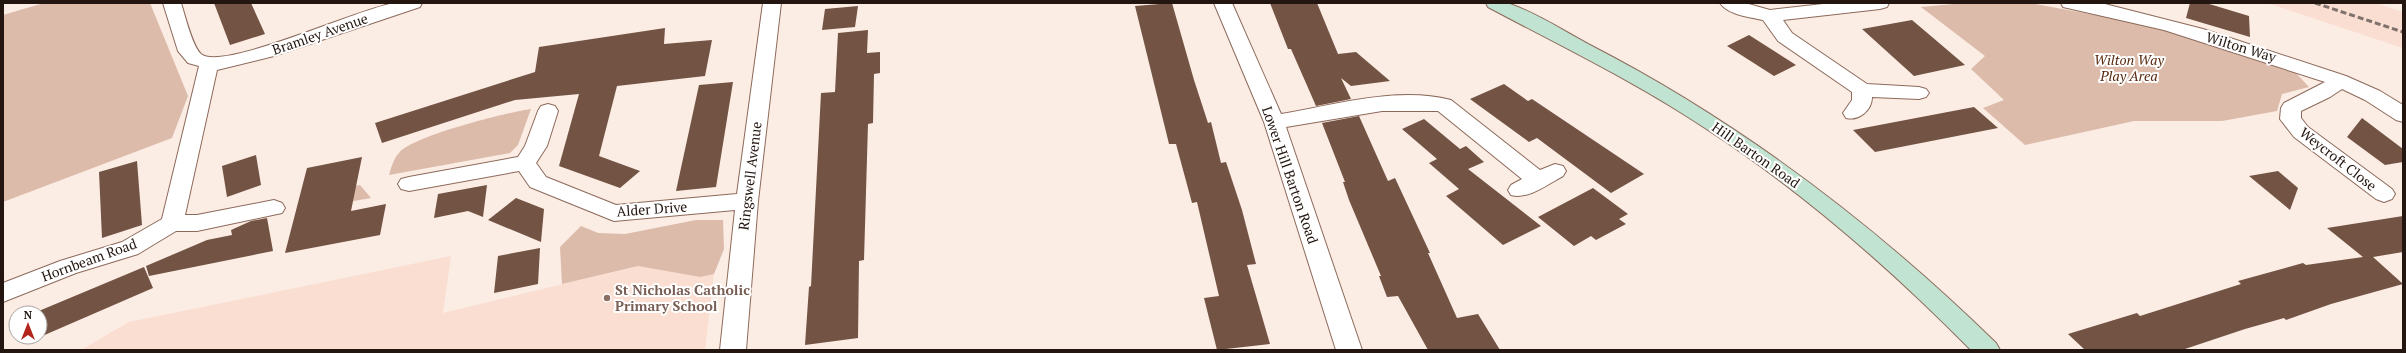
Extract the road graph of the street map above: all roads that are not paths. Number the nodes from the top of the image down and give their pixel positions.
1 (172, 3) edge
2 (413, 3) edge
3 (772, 3) edge
4 (1223, 3) edge
5 (1494, 3) edge
6 (1729, 3) edge
7 (1880, 3) edge
8 (2070, 3) edge
9 (1770, 16) junction
10 (221, 62) junction
11 (2340, 81) junction
12 (1862, 90) junction
13 (1919, 93) dead end
14 (548, 111) dead end
15 (1853, 113) dead end
16 (2403, 115) edge
17 (1274, 122) junction
18 (525, 163) junction
19 (1537, 180) dead end
20 (409, 184) dead end
21 (2384, 194) dead end
22 (747, 201) junction
23 (274, 208) dead end
24 (172, 223) junction
25 (3, 293) edge
26 (733, 350) edge
27 (1349, 350) edge
28 (1987, 350) edge

1 - 10 street
2 - 10 street, Bramley Avenue
3 - 22 street, Ringswell Avenue
4 - 17 street, Lower Hill Barton Road
5 - 28 main road, Hill Barton Road
6 - 9 street
7 - 9 street
8 - 11 street, Wilton Way
9 - 12 street
10 - 24 street
11 - 16 street, Wilton Way
11 - 21 street, Weycroft Close
12 - 13 street
12 - 15 street
14 - 18 street
17 - 19 street
17 - 27 street, Lower Hill Barton Road
18 - 20 street
18 - 22 street, Alder Drive
22 - 26 street, Ringswell Avenue
23 - 24 street, Hornbeam Road
24 - 25 street, Hornbeam Road

